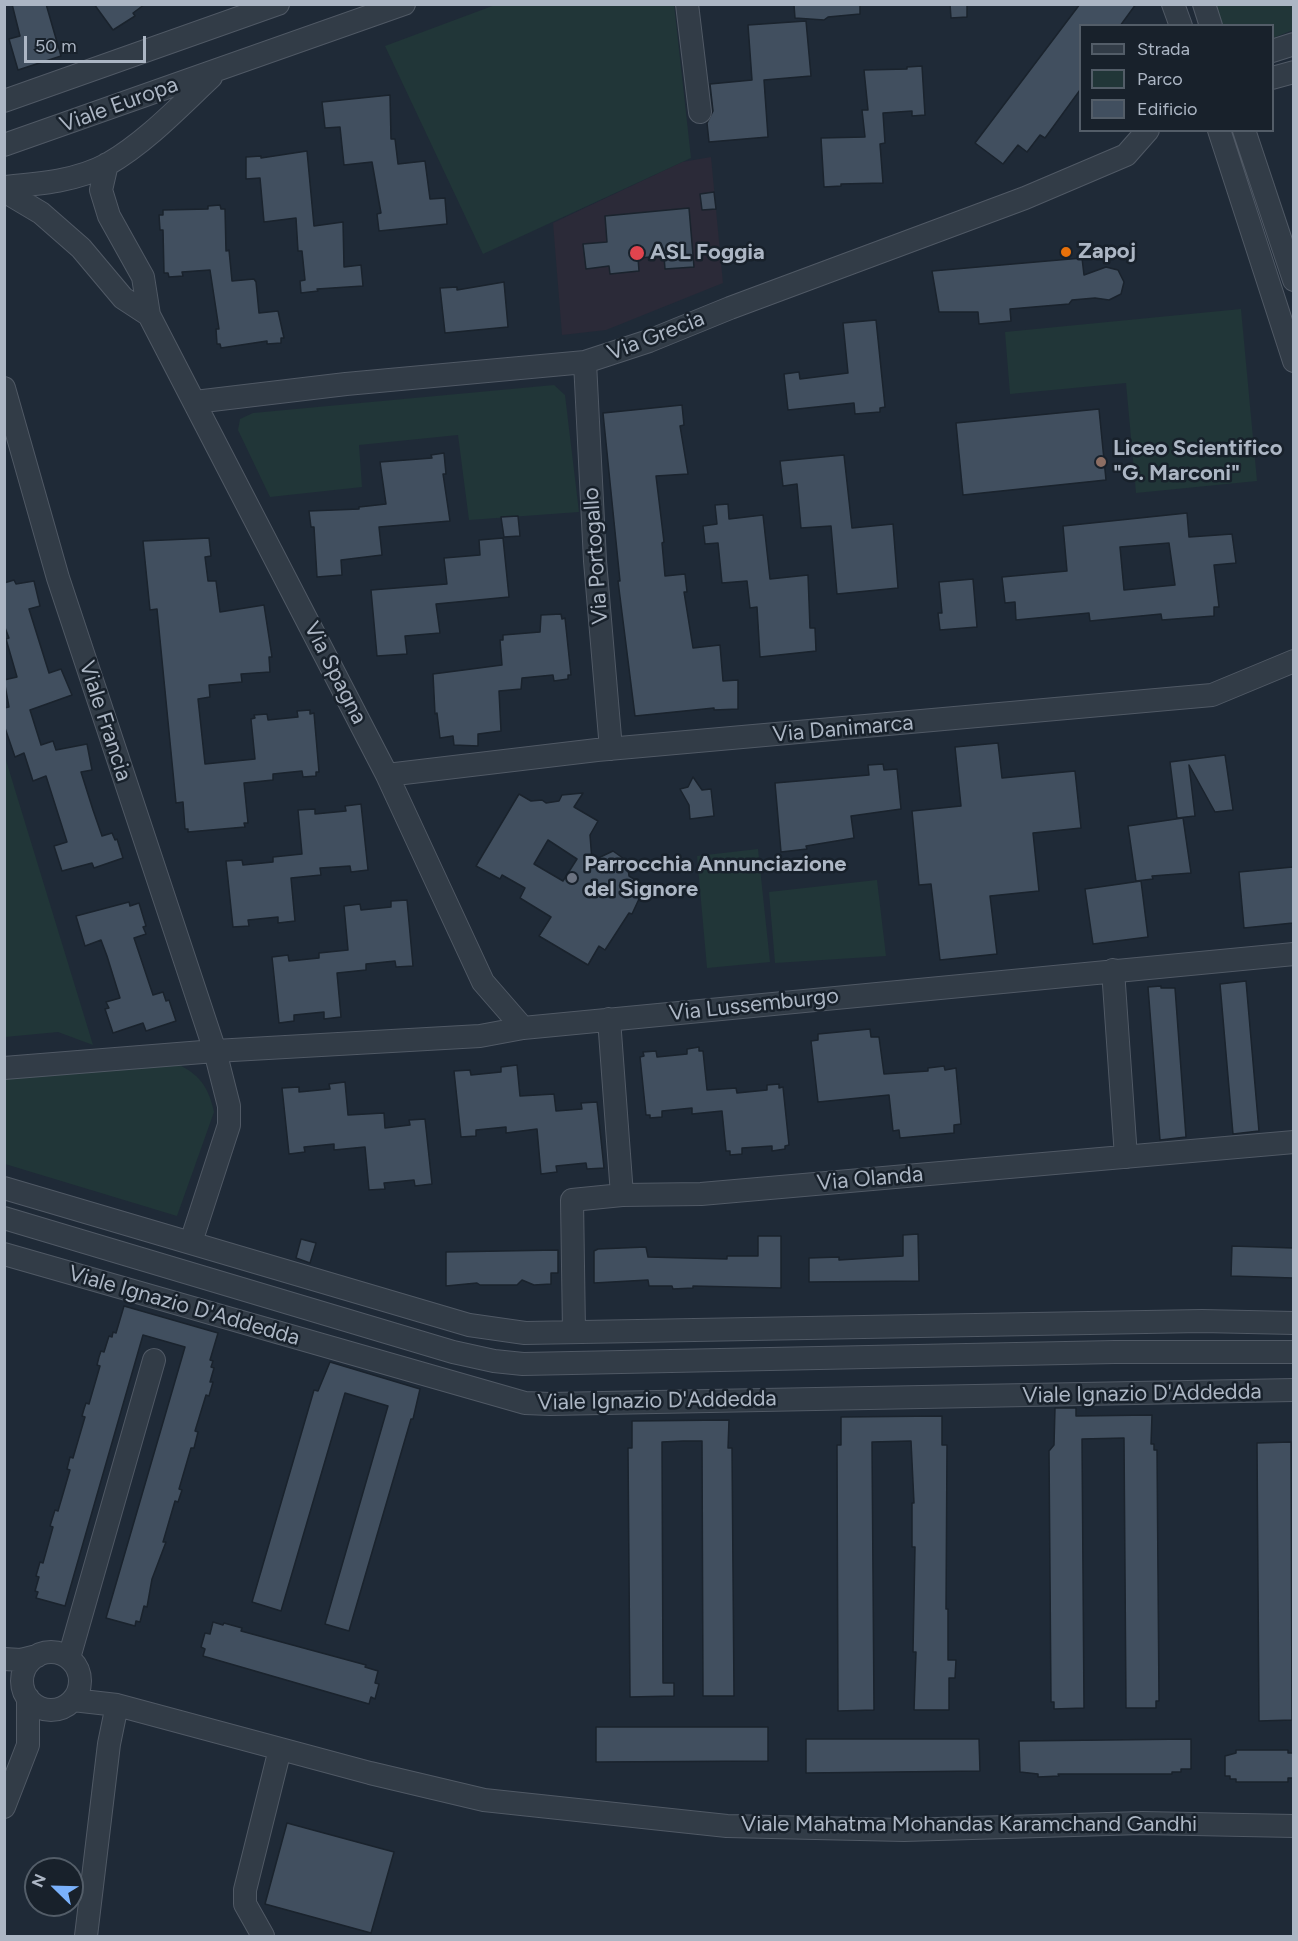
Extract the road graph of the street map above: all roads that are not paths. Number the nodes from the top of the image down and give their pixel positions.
1 (278, 4) edge
2 (404, 4) edge
3 (687, 4) edge
4 (1173, 4) edge
5 (1204, 4) edge
6 (379, 9) edge
7 (1180, 24) edge
8 (1210, 24) edge
9 (1293, 44) edge
10 (1274, 50) edge
11 (219, 69) junction
12 (1293, 72) edge
13 (1274, 77) edge
14 (4, 101) edge
15 (700, 112) dead end
16 (1146, 132) edge
17 (1220, 132) edge
18 (1245, 132) edge
19 (4, 145) edge
20 (107, 164) junction
21 (4, 189) edge
22 (1293, 280) edge
23 (150, 315) junction
24 (1293, 361) edge
25 (585, 362) junction
26 (4, 388) edge
27 (195, 402) junction
28 (1293, 661) edge
29 (611, 749) junction
30 (387, 776) junction
31 (1293, 954) edge
32 (1113, 970) junction
33 (609, 1019) junction
34 (523, 1028) junction
35 (215, 1051) junction
36 (4, 1068) edge
37 (1293, 1142) edge
38 (1126, 1157) junction
39 (4, 1188) edge
40 (622, 1195) junction
41 (4, 1218) edge
42 (191, 1242) junction
43 (4, 1254) edge
44 (183, 1272) junction
45 (574, 1322) junction
46 (1049, 1323) junction
47 (1293, 1323) edge
48 (717, 1330) junction
49 (1293, 1352) edge
50 (1049, 1353) junction
51 (154, 1360) dead end
52 (717, 1360) junction
53 (1293, 1390) edge
54 (37, 1656) junction
55 (4, 1659) edge
56 (73, 1663) junction
57 (4, 1673) edge
58 (26, 1694) junction
59 (69, 1703) junction
60 (117, 1705) junction
61 (28, 1745) junction
62 (280, 1749) junction
63 (4, 1807) edge
64 (1293, 1826) edge
65 (86, 1936) edge
66 (263, 1936) edge

1 - 14 street, Viale Europa
2 - 6 street, Viale Europa
3 - 15 street
4 - 7 street
5 - 8 street
6 - 11 street, Viale Europa
9 - 10 street
11 - 19 street, Viale Europa
11 - 20 street
12 - 13 street
16 - 25 street, Via Grecia
17 - 24 street
18 - 22 street
20 - 21 street
20 - 23 street, Via Spagna
21 - 23 street
23 - 27 street, Via Spagna
25 - 27 street, Via Grecia
25 - 29 street, Via Portogallo
26 - 35 street, Viale Francia
27 - 30 street, Via Spagna
28 - 29 street, Via Danimarca
29 - 30 street, Via Danimarca
30 - 34 street, Via Spagna
31 - 32 street, Via Lussemburgo
32 - 33 street, Via Lussemburgo
32 - 38 street
33 - 34 street, Via Lussemburgo
33 - 40 street
34 - 35 street, Via Lussemburgo
35 - 36 street, Via Lussemburgo
35 - 42 street, Viale Francia
37 - 38 street, Via Olanda
38 - 40 street, Via Olanda
39 - 42 street
40 - 45 street, Via Olanda
41 - 44 street, Viale Ignazio D'Addedda
42 - 44 street
42 - 45 street
43 - 53 street, Viale Ignazio D'Addedda
44 - 52 street, Viale Ignazio D'Addedda
45 - 48 street
46 - 47 street
46 - 48 street
46 - 50 street
48 - 52 street
49 - 50 street, Viale Ignazio D'Addedda
50 - 52 street, Viale Ignazio D'Addedda
51 - 56 street
54 - 55 street
54 - 56 street
54 - 58 street
56 - 59 street
56 - 60 street, Viale Mahatma Mohandas Karamchand Gandhi
57 - 58 street
58 - 59 street
58 - 61 street
59 - 60 street, Viale Mahatma Mohandas Karamchand Gandhi
59 - 61 street
60 - 62 street, Viale Mahatma Mohandas Karamchand Gandhi
60 - 65 street
61 - 63 street
62 - 64 street, Viale Mahatma Mohandas Karamchand Gandhi
62 - 66 street

